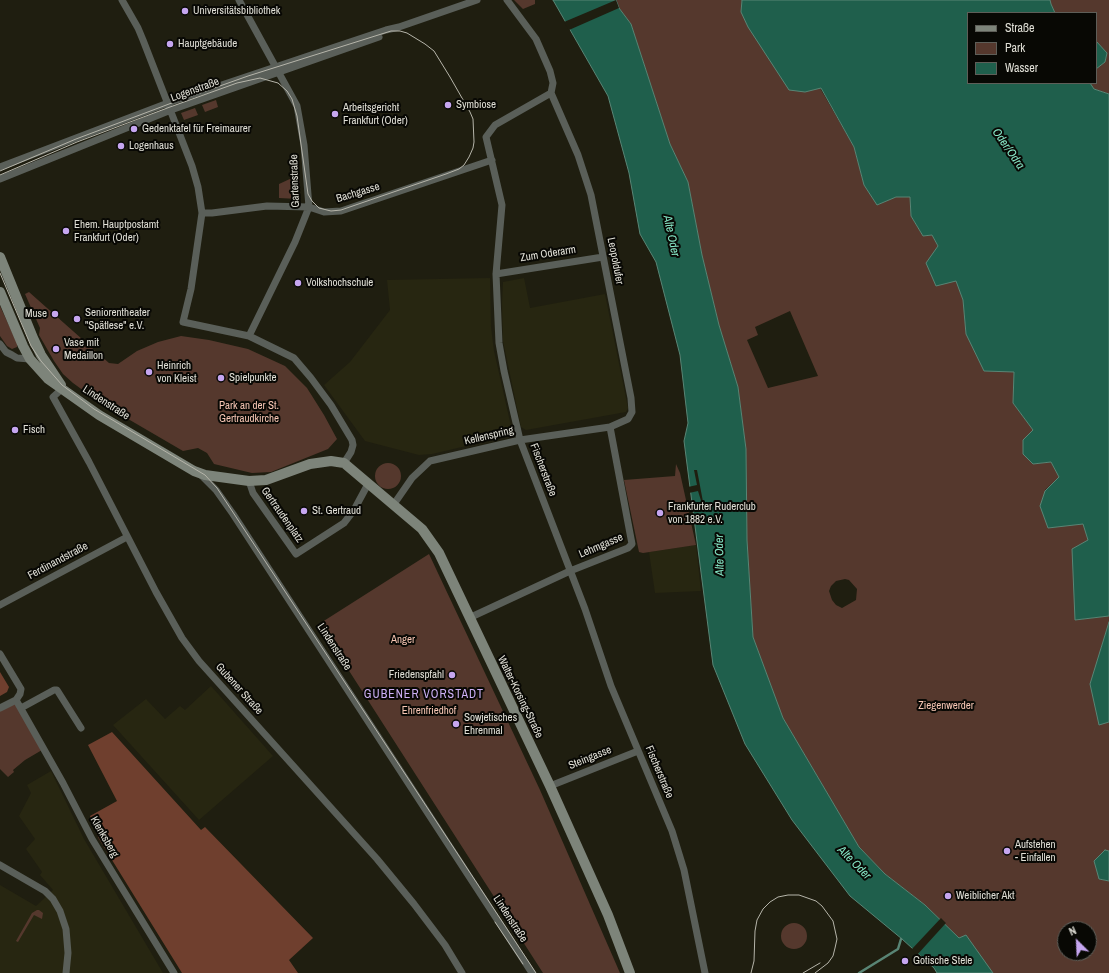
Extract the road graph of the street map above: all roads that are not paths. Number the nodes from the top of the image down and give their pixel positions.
1 (122, 0) edge
2 (239, 0) edge
3 (477, 0) edge
4 (507, 0) edge
5 (277, 69) junction
6 (551, 93) junction
7 (169, 106) junction
8 (492, 160) junction
9 (0, 167) edge
10 (0, 179) edge
11 (309, 207) junction
12 (202, 213) junction
13 (603, 256) junction
14 (0, 257) edge
15 (496, 274) junction
16 (0, 292) edge
17 (249, 336) junction
18 (0, 344) edge
19 (30, 359) junction
20 (63, 388) junction
21 (610, 426) junction
22 (520, 440) junction
23 (344, 463) junction
24 (197, 472) junction
25 (248, 481) junction
26 (368, 484) junction
27 (394, 504) junction
28 (127, 537) junction
29 (570, 570) junction
30 (0, 605) edge
31 (469, 618) junction
32 (0, 654) edge
33 (16, 700) junction
34 (0, 708) edge
35 (21, 708) junction
36 (81, 728) dead end
37 (638, 751) junction
38 (550, 786) junction
39 (0, 865) edge
40 (66, 973) edge
41 (174, 973) edge
42 (462, 973) edge
43 (532, 973) edge
44 (630, 973) edge
45 (705, 973) edge

1 - 7 street
2 - 5 street, Gartenstraße
3 - 5 street, Logenstraße
4 - 6 street
5 - 7 street, Logenstraße
5 - 11 street, Gartenstraße
6 - 8 street, Fischerstraße
6 - 13 street, Leopoldufer
7 - 9 street, Logenstraße
7 - 10 street, Logenstraße
7 - 12 street
8 - 11 street, Bachgasse
8 - 15 street, Fischerstraße
11 - 12 street, Bachgasse
11 - 17 street, Gartenstraße
12 - 17 street
13 - 15 street, Zum Oderarm
13 - 21 street, Leopoldufer
14 - 20 street, Lindenstraße
15 - 22 street, Fischerstraße
16 - 19 street, Lindenstraße
17 - 23 street
18 - 19 street
19 - 20 street, Lindenstraße
20 - 24 street, Lindenstraße
20 - 28 street, Gubener Straße
21 - 22 street, Kellenspring
21 - 29 street, Lehmgasse
22 - 27 street, Kellenspring
22 - 29 street, Fischerstraße
23 - 25 street
23 - 26 street, Walter-Korsing-Straße
24 - 25 street
24 - 43 street, Lindenstraße
25 - 26 street, Gertraudenplatz
26 - 27 street, Walter-Korsing-Straße
27 - 31 street, Walter-Korsing-Straße
28 - 30 street, Ferdinandstraße
28 - 42 street, Gubener Straße
29 - 31 street, Lehmgasse
29 - 37 street, Fischerstraße
31 - 38 street, Walter-Korsing-Straße
32 - 33 street
33 - 34 street
33 - 35 street, Klenksberg
35 - 36 street
35 - 41 street, Klenksberg
37 - 38 street, Steingasse
37 - 45 street, Fischerstraße
38 - 44 street, Walter-Korsing-Straße
39 - 40 street

